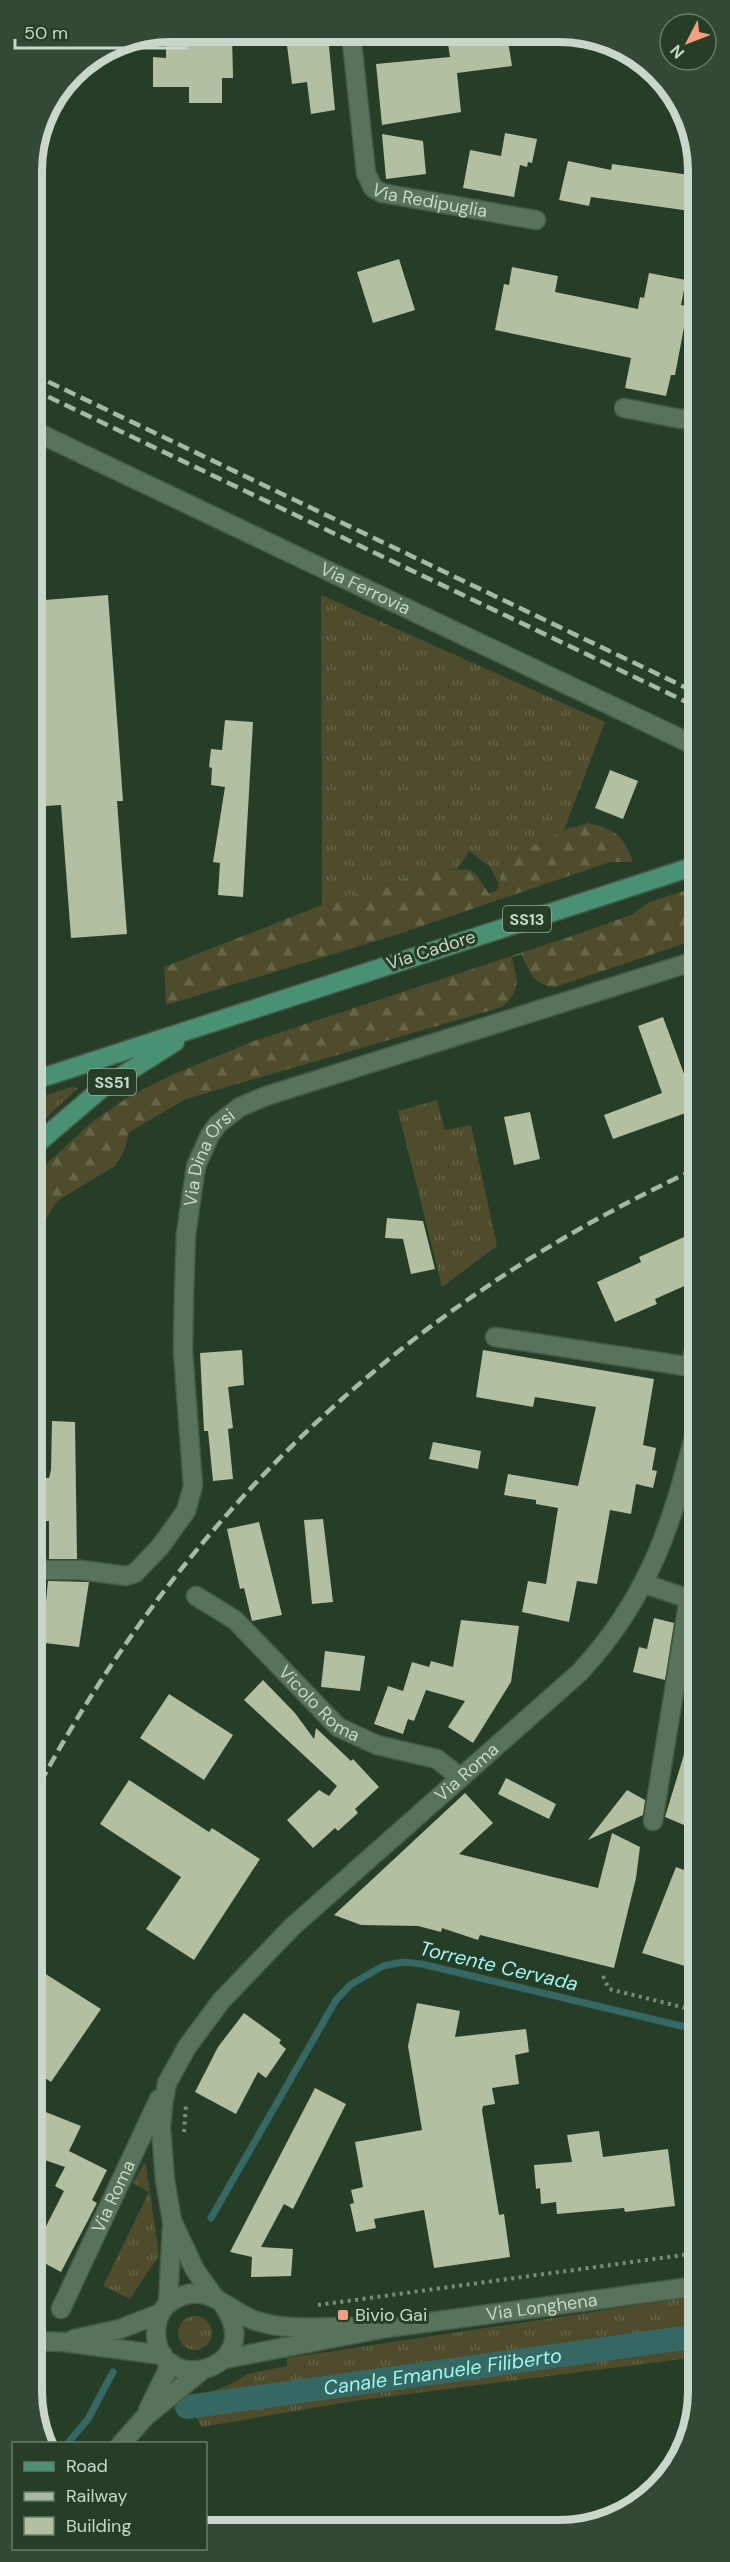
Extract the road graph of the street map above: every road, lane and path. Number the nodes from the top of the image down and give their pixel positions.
1 (352, 42) edge
2 (536, 220) dead end
3 (624, 408) dead end
4 (688, 419) edge
5 (42, 435) edge
6 (688, 742) edge
7 (688, 867) edge
8 (688, 963) edge
9 (200, 1026) junction
10 (42, 1078) edge
11 (42, 1139) edge
12 (495, 1337) dead end
13 (688, 1366) edge
14 (688, 1490) edge
15 (42, 1570) edge
16 (645, 1584) junction
17 (196, 1596) dead end
18 (688, 1599) edge
19 (688, 1605) edge
20 (460, 1778) junction
21 (653, 1821) dead end
22 (603, 1976) dead end
23 (688, 2009) edge
24 (167, 2084) junction
25 (186, 2095) dead end
26 (184, 2135) dead end
27 (172, 2221) junction
28 (688, 2254) edge
29 (688, 2287) edge
30 (219, 2302) junction
31 (311, 2306) dead end
32 (164, 2308) junction
33 (61, 2309) dead end
34 (386, 2328) junction
35 (42, 2341) edge
36 (63, 2342) junction
37 (167, 2359) junction
38 (224, 2359) junction
39 (201, 2371) junction
40 (146, 2416) junction
41 (123, 2442) edge

1 - 2 street, Via Redipuglia
3 - 4 street
5 - 6 street, Via Ferrovia
7 - 9 main road, Via Cadore / SS13
8 - 15 street, Via Dina Orsi
9 - 10 main road, Via Cadore / SS13
9 - 11 main road, Via Cadore / SS51
12 - 13 street
14 - 16 street, Via Roma
16 - 18 street
16 - 20 street, Via Roma
17 - 20 street, Vicolo Roma
19 - 21 street
20 - 24 street, Via Roma
22 - 23 path
24 - 27 street, Via Roma
24 - 33 street, Via Roma
25 - 26 path
27 - 30 street, Via Roma
27 - 32 street, Via Roma
28 - 31 path
29 - 34 street, Via Longhena
30 - 32 street, Via Longhena
30 - 34 street, Via Longhena
30 - 38 street
32 - 36 street, Via Longhena
32 - 37 street
34 - 38 street, Via Longhena
35 - 36 street, Via Longhena
36 - 37 street, Via Longhena
37 - 39 street, Via Longhena
37 - 40 street
38 - 39 street, Via Longhena
39 - 40 street
40 - 41 street

